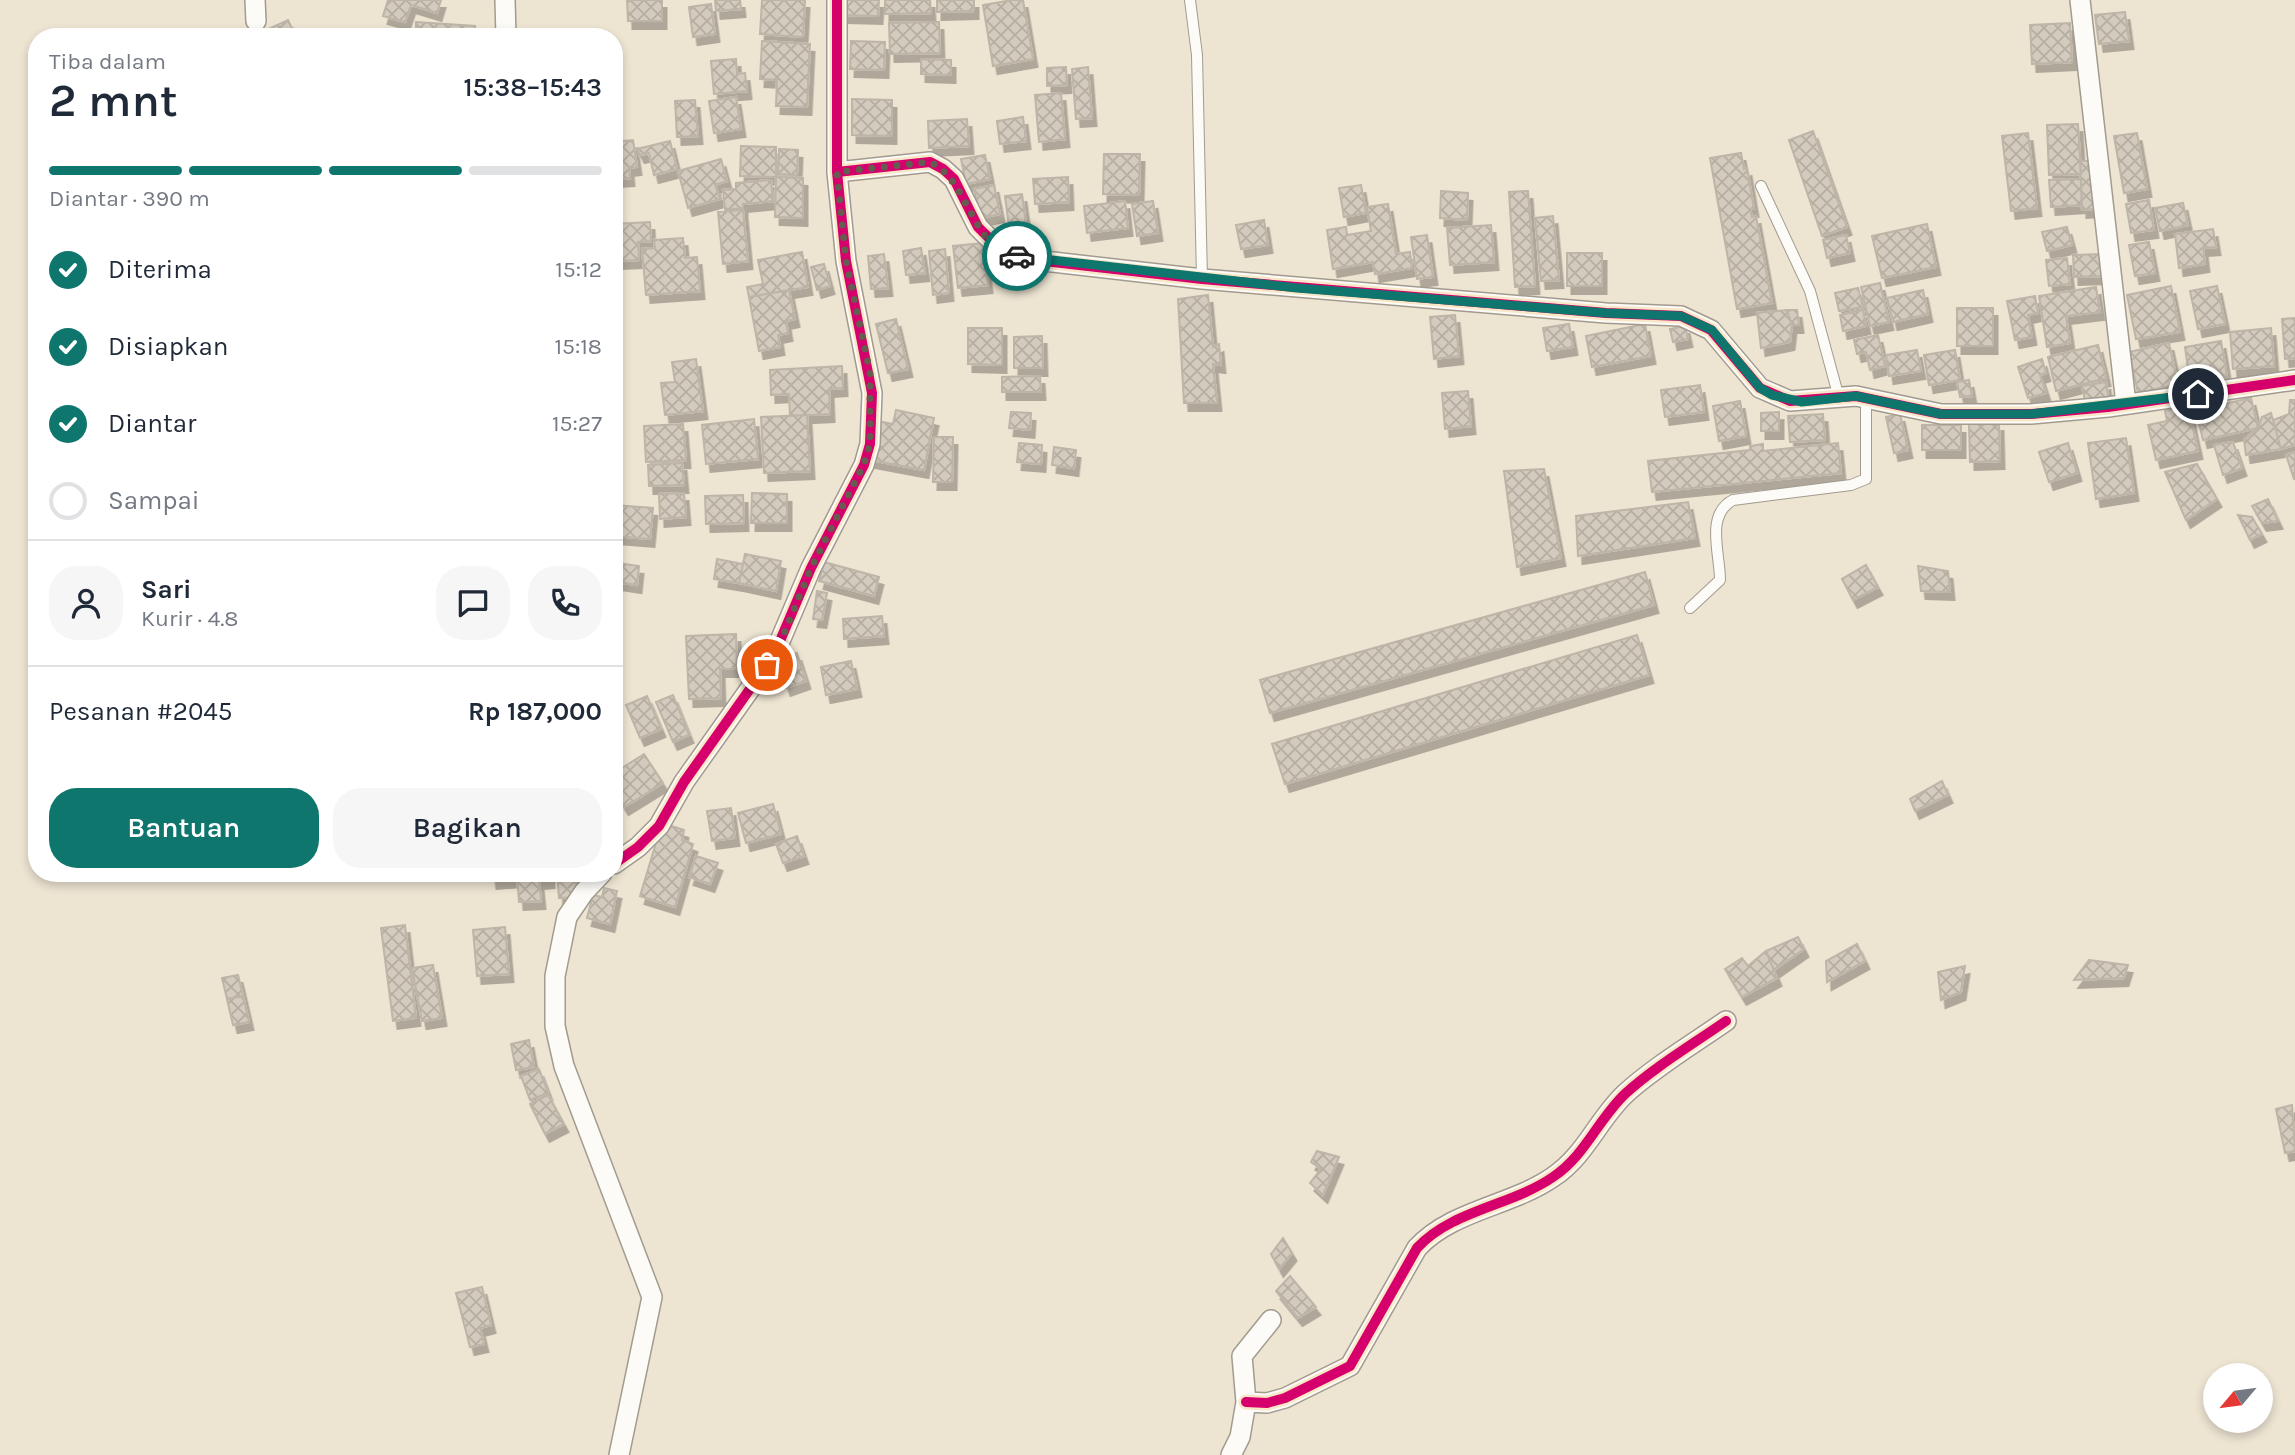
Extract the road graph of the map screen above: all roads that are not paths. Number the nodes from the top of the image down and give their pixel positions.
1 (255, 0) edge
2 (505, 0) edge
3 (837, 0) edge
4 (1190, 0) edge
5 (2080, 0) edge
6 (256, 21) dead end
7 (506, 28) edge
8 (837, 172) junction
9 (1761, 186) dead end
10 (1202, 279) junction
11 (2295, 380) edge
12 (1866, 397) junction
13 (1839, 398) junction
14 (2126, 404) junction
15 (1690, 608) dead end
16 (623, 858) edge
17 (593, 882) edge
18 (1726, 1021) dead end
19 (1271, 1320) dead end
20 (1246, 1402) junction
21 (619, 1455) edge
22 (1231, 1455) edge

1 - 6 street
2 - 7 street
3 - 8 street
4 - 10 lane
5 - 14 street
8 - 10 street
8 - 16 street
9 - 13 lane
10 - 13 street
11 - 14 street
12 - 13 street
12 - 14 street
12 - 15 lane
17 - 21 street
18 - 20 street
19 - 20 street
20 - 22 street

